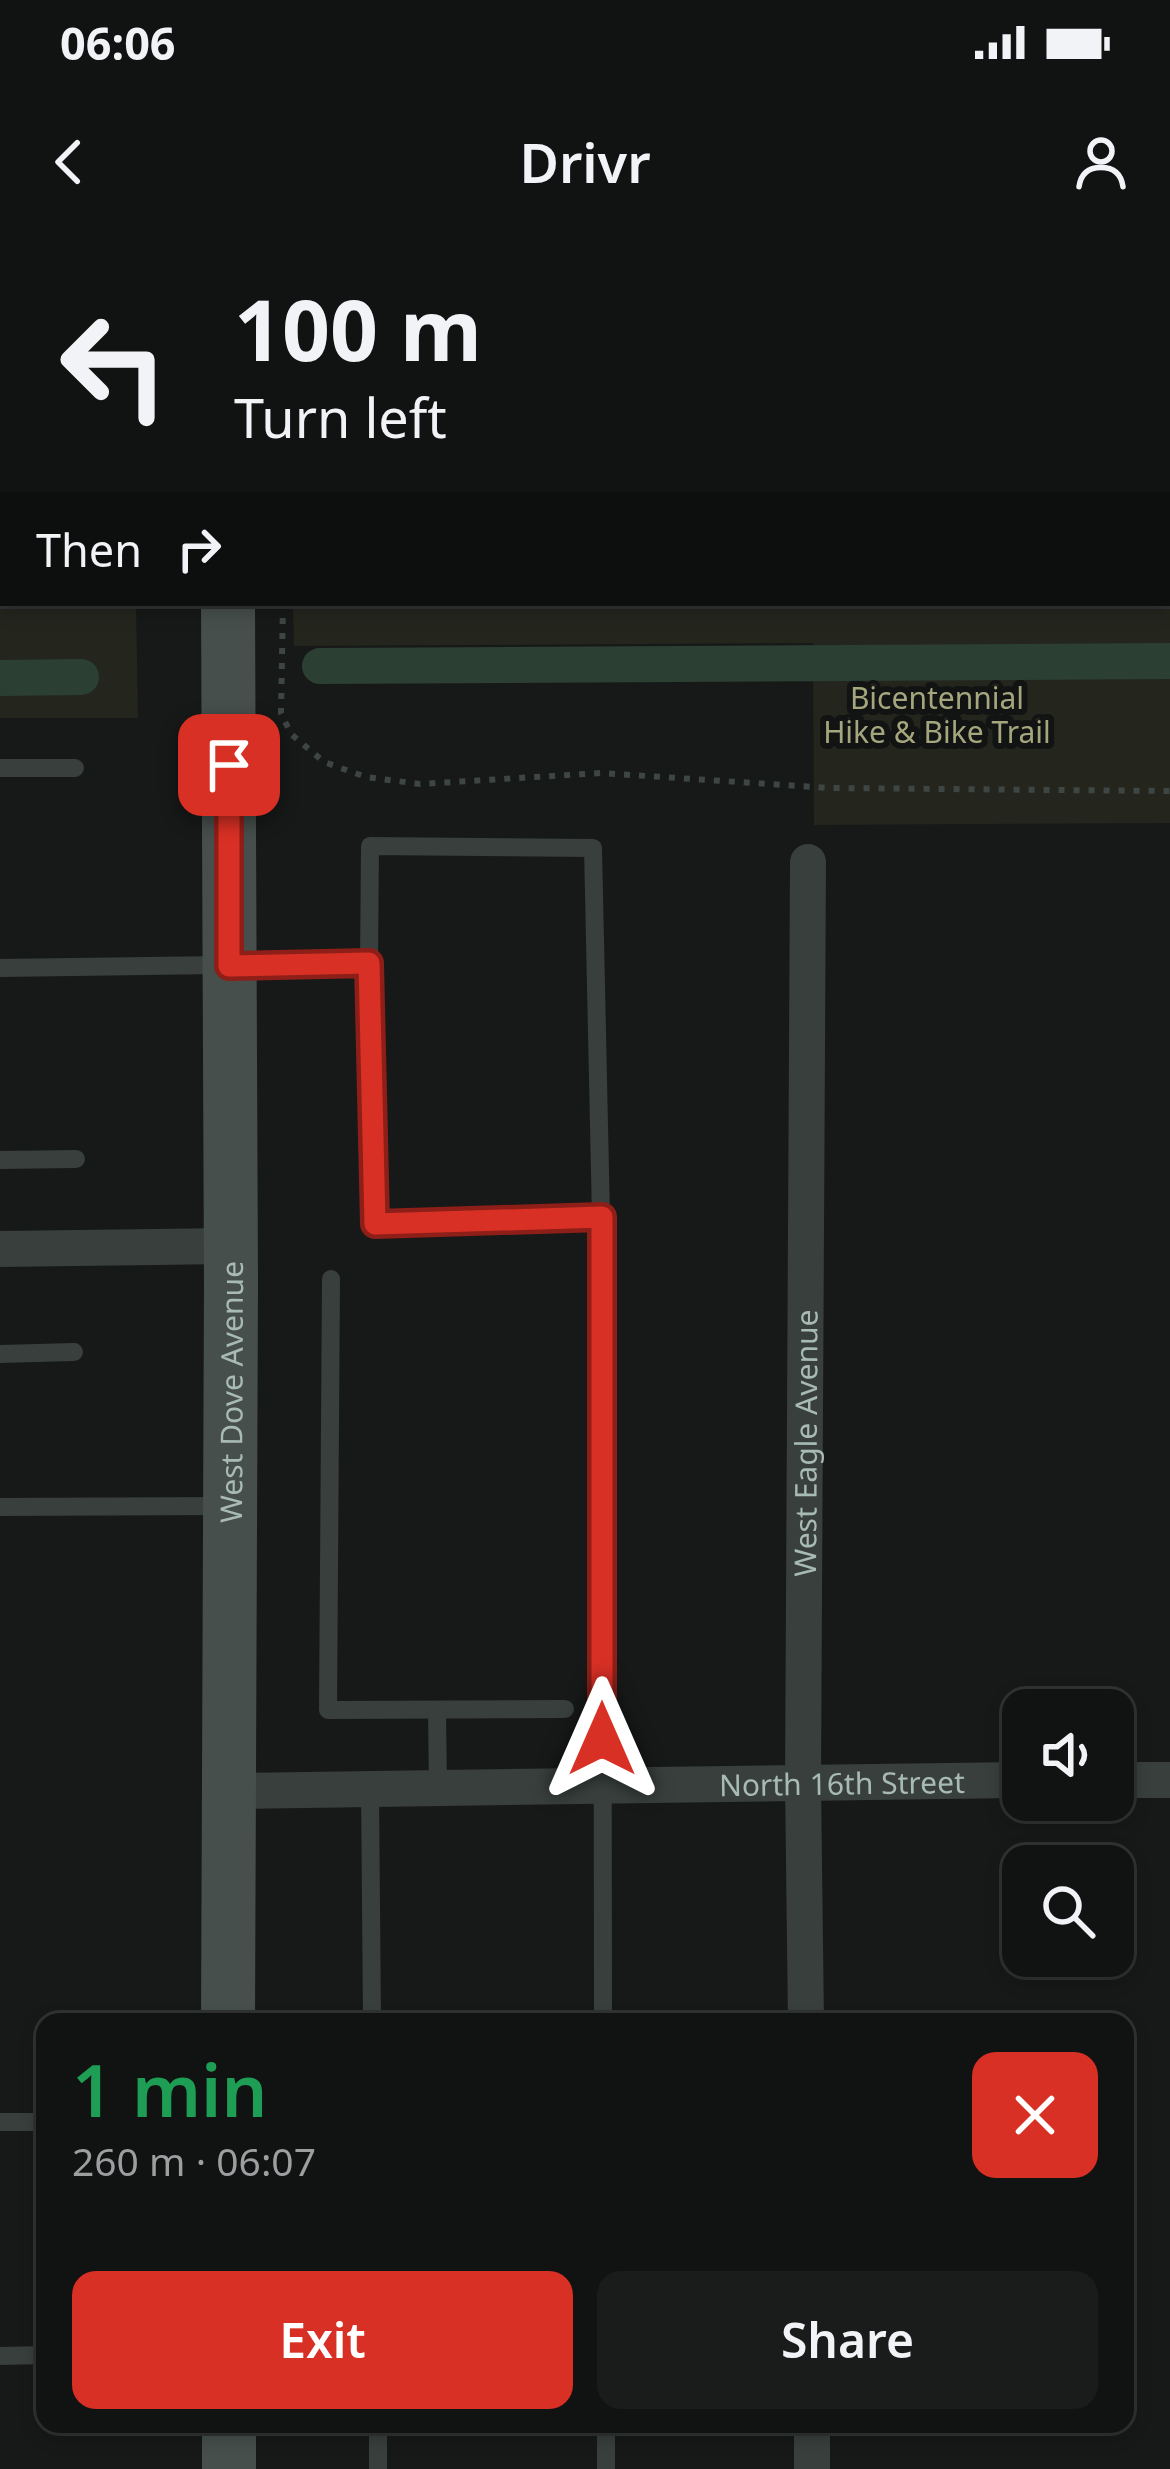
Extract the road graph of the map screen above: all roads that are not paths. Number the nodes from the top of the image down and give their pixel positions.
1 (228, 606) edge
2 (0, 768) edge
3 (75, 768) dead end
4 (808, 862) dead end
5 (369, 963) junction
6 (229, 966) junction
7 (0, 968) edge
8 (76, 1159) dead end
9 (0, 1160) edge
10 (602, 1217) junction
11 (230, 1246) junction
12 (0, 1250) edge
13 (331, 1279) dead end
14 (74, 1352) dead end
15 (0, 1354) edge
16 (229, 1506) junction
17 (0, 1508) edge
18 (565, 1709) dead end
19 (437, 1710) junction
20 (1002, 1780) edge
21 (1134, 1780) edge
22 (1170, 1780) edge
23 (803, 1782) junction
24 (602, 1785) junction
25 (437, 1787) junction
26 (370, 1789) junction
27 (227, 1791) junction
28 (228, 2013) edge
29 (372, 2013) edge
30 (604, 2013) edge
31 (806, 2013) edge
32 (0, 2122) edge
33 (36, 2122) edge
34 (36, 2355) edge
35 (0, 2356) edge
36 (229, 2433) edge
37 (378, 2433) edge
38 (606, 2433) edge
39 (812, 2433) edge
40 (229, 2469) edge
41 (378, 2469) edge
42 (606, 2469) edge
43 (812, 2469) edge

1 - 6 main road, West Dove Avenue
2 - 3 lane
4 - 23 street, West Eagle Avenue
5 - 6 lane
5 - 10 lane
5 - 10 lane
6 - 7 lane
6 - 11 main road, West Dove Avenue
8 - 9 lane
10 - 24 lane
11 - 12 street
11 - 16 main road, West Dove Avenue
13 - 19 lane
14 - 15 lane
16 - 17 lane
16 - 27 main road, West Dove Avenue
18 - 19 lane
19 - 25 lane
20 - 23 street, North 16th Street
21 - 22 street
23 - 24 street, North 16th Street
23 - 31 street, West Eagle Avenue
24 - 25 street, North 16th Street
24 - 30 lane
25 - 26 street, North 16th Street
26 - 27 street, North 16th Street
26 - 29 lane
27 - 28 main road, West Dove Avenue
32 - 33 lane
34 - 35 lane
36 - 40 main road
37 - 41 lane
38 - 42 lane
39 - 43 street

